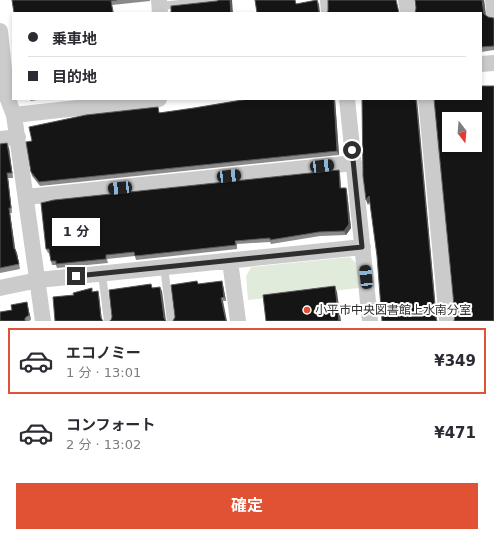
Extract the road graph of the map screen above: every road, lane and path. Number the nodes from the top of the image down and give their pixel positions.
1 (218, 0) edge
2 (324, 0) edge
3 (406, 0) edge
4 (493, 0) edge
5 (159, 9) edge
6 (325, 12) edge
7 (408, 12) edge
8 (494, 13) edge
9 (0, 31) edge
10 (2, 60) edge
11 (494, 63) edge
12 (482, 64) edge
13 (150, 100) edge
14 (347, 100) edge
15 (426, 100) edge
16 (14, 115) junction
17 (18, 137) junction
18 (0, 139) edge
19 (354, 163) junction
20 (26, 197) junction
21 (362, 247) junction
22 (230, 261) junction
23 (164, 267) junction
24 (102, 274) junction
25 (38, 280) junction
26 (0, 288) edge
27 (43, 321) edge
28 (108, 321) edge
29 (171, 321) edge
30 (238, 321) edge
31 (370, 321) edge
32 (446, 321) edge

1 - 5 lane
2 - 6 lane
3 - 7 street
4 - 8 street
9 - 10 street
10 - 16 street
11 - 12 street
13 - 16 street
14 - 19 street
15 - 32 street
16 - 17 street
17 - 18 street
17 - 20 street
19 - 20 street
19 - 21 street
20 - 25 street
21 - 22 street
21 - 31 street
22 - 23 street
22 - 30 street
23 - 24 street
23 - 29 lane
24 - 25 street
24 - 28 lane
25 - 26 street
25 - 27 street

